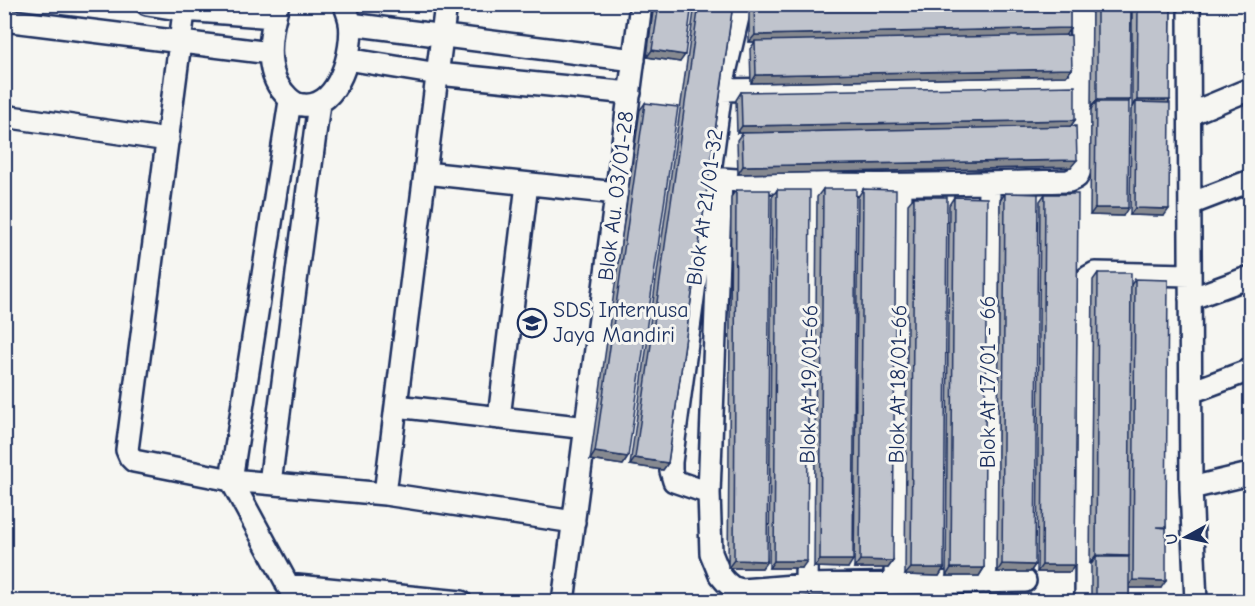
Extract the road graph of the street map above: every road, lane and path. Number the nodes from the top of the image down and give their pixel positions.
1 (147, 4) edge
2 (447, 4) edge
3 (641, 4) edge
4 (741, 4) edge
5 (1081, 4) edge
6 (185, 7) edge
7 (1195, 7) edge
8 (276, 11) edge
9 (348, 14) edge
10 (4, 20) edge
11 (443, 36) junction
12 (180, 43) junction
13 (270, 53) junction
14 (347, 59) junction
15 (634, 60) junction
16 (438, 74) junction
17 (1081, 85) junction
18 (1251, 89) edge
19 (721, 90) junction
20 (630, 93) junction
21 (290, 101) junction
22 (319, 103) junction
23 (1190, 114) junction
24 (4, 116) edge
25 (168, 140) junction
26 (425, 173) junction
27 (715, 178) junction
28 (1251, 181) edge
29 (811, 183) junction
30 (989, 183) junction
31 (527, 184) junction
32 (901, 185) junction
33 (617, 193) junction
34 (1190, 204) junction
35 (1190, 275) junction
36 (1251, 277) edge
37 (1190, 300) junction
38 (1251, 370) edge
39 (1191, 392) junction
40 (396, 406) junction
41 (499, 418) junction
42 (587, 428) junction
43 (1251, 474) edge
44 (231, 480) junction
45 (270, 483) junction
46 (1191, 488) junction
47 (709, 493) junction
48 (385, 494) junction
49 (574, 522) junction
50 (1025, 581) dead end
51 (986, 582) junction
52 (895, 583) junction
53 (806, 585) junction
54 (292, 593) edge
55 (730, 594) edge
56 (461, 602) edge
57 (563, 602) edge
58 (1086, 602) edge
59 (1196, 602) edge

1 - 6 street
2 - 11 street
3 - 15 street, Blok Au. 03/01-28
4 - 19 street, Blok At 21/01-32
5 - 17 street
6 - 8 street
6 - 12 street
7 - 23 street
8 - 13 street
9 - 11 street
9 - 14 street
10 - 12 street
11 - 15 street
11 - 16 street
12 - 13 street
12 - 25 street
13 - 21 street
14 - 16 street
14 - 22 street
15 - 20 street, Blok Au. 03/01-28
16 - 20 street
16 - 26 street
17 - 19 street
17 - 30 street
18 - 23 street
19 - 27 street, Blok At 21/01-32
20 - 33 street, Blok Au. 03/01-28
21 - 22 street
21 - 44 street
22 - 45 street
23 - 34 street
24 - 25 street
25 - 44 street
26 - 31 street
26 - 40 street
27 - 29 street
27 - 47 street
27 - 47 street, Blok At 21/01-32
28 - 34 street
29 - 32 street
29 - 53 street, Blok At 19/01-66
30 - 32 street
30 - 51 street, Blok At 17/01 - 66
31 - 33 street
31 - 41 street
32 - 52 street, Blok At 18/01-66
33 - 42 street, Blok Au. 03/01-28
34 - 35 street
35 - 37 street
35 - 58 street
36 - 37 street
37 - 39 street
38 - 39 street
39 - 46 street
40 - 41 street
40 - 48 street
41 - 42 street
42 - 49 street, Blok Au. 03/01-28
43 - 46 street
44 - 45 street
44 - 54 street
45 - 48 street
46 - 59 street
47 - 55 street
48 - 49 street
49 - 57 street, Blok Au. 03/01-28
50 - 51 street
51 - 52 street
52 - 53 street
53 - 55 street
54 - 56 street

